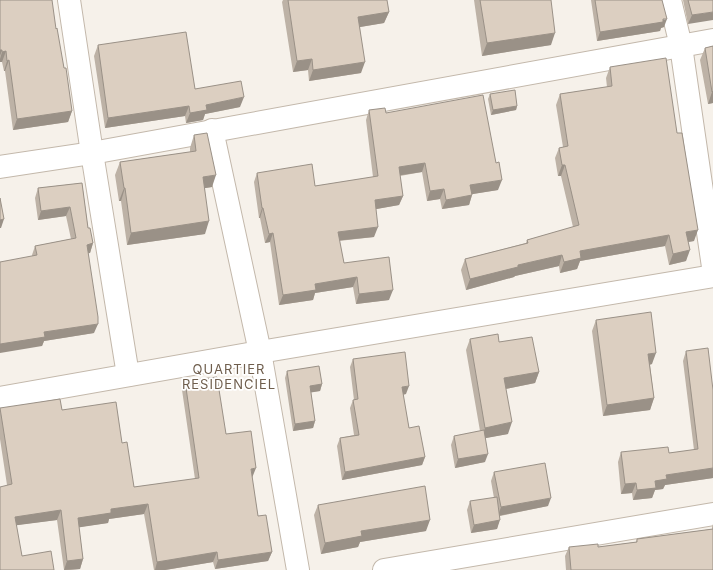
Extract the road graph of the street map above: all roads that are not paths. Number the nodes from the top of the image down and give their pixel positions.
1 (68, 0) edge
2 (670, 0) edge
3 (713, 40) edge
4 (681, 46) junction
5 (212, 130) junction
6 (92, 153) junction
7 (0, 168) edge
8 (713, 266) edge
9 (713, 276) edge
10 (260, 352) junction
11 (128, 375) junction
12 (0, 398) edge
13 (713, 514) edge
14 (298, 570) edge
15 (384, 570) edge

1 - 6 street
2 - 4 street
3 - 4 street
4 - 5 street
4 - 8 street
5 - 6 street
5 - 10 street
6 - 7 street
6 - 11 street
9 - 10 street
10 - 11 street
10 - 14 street
11 - 12 street
13 - 15 street

